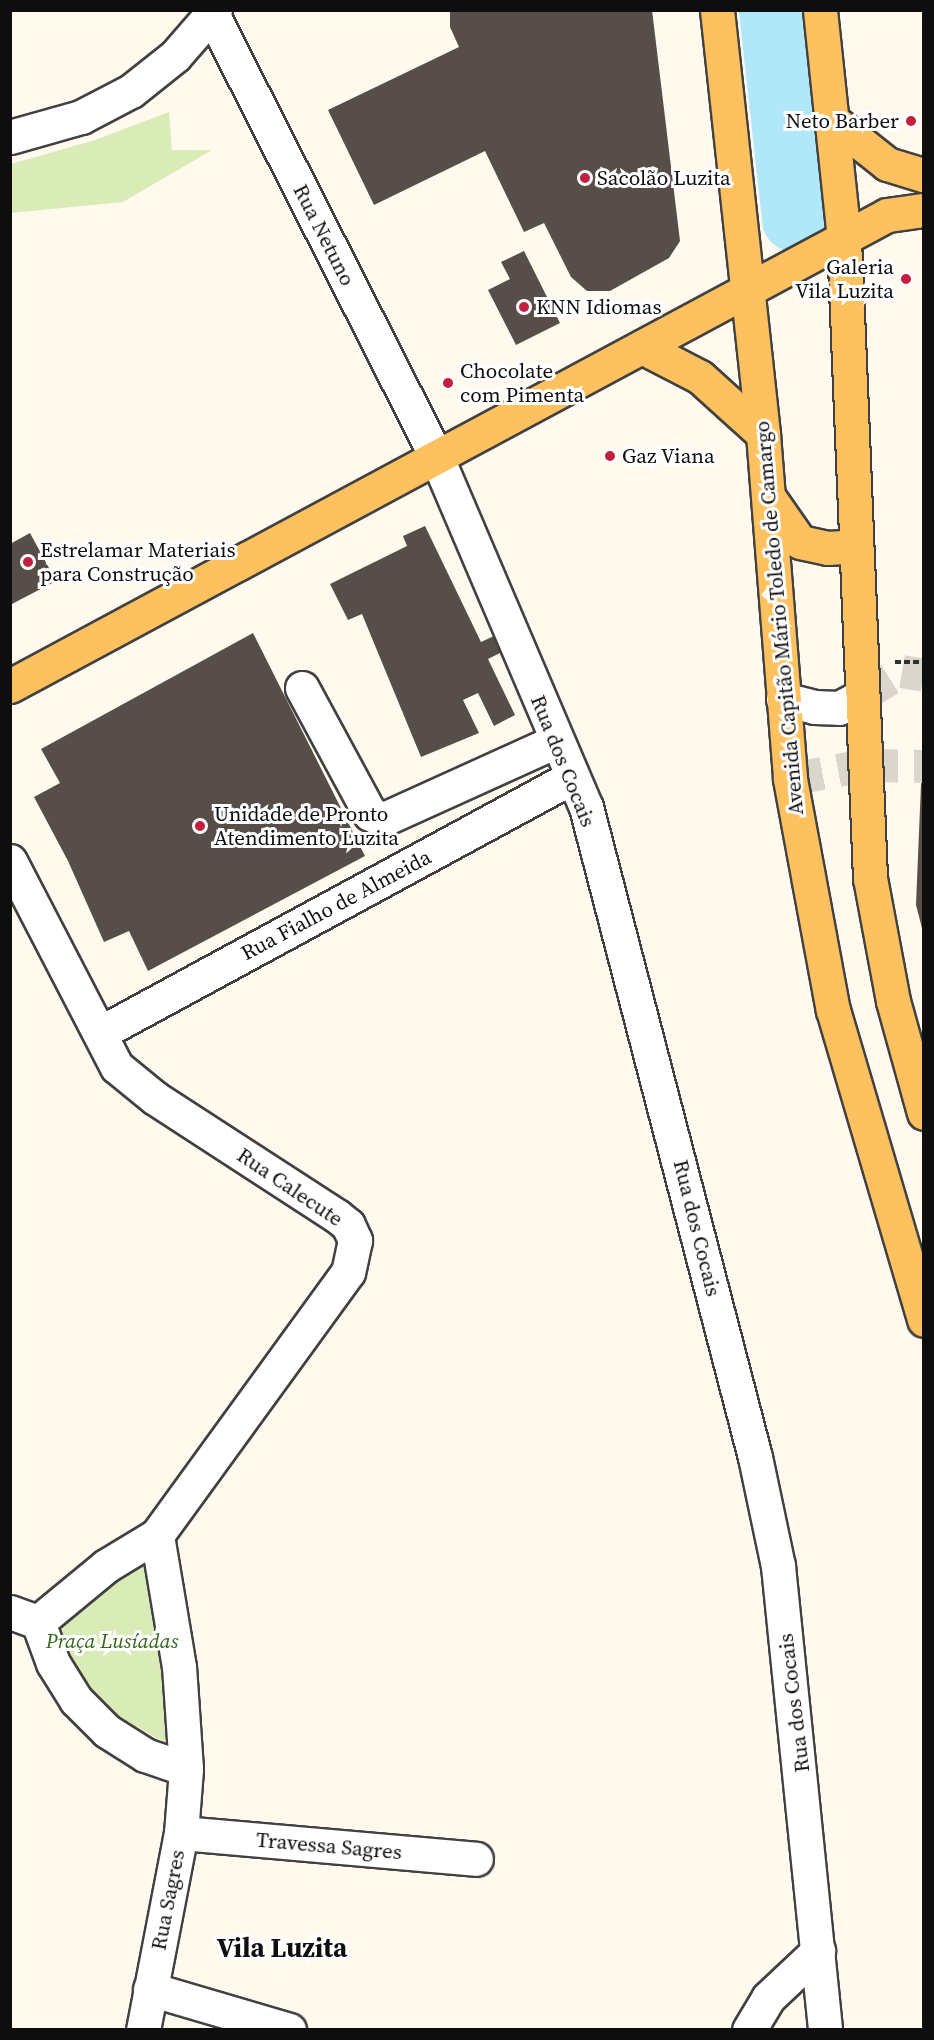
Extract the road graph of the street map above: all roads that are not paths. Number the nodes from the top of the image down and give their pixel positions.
1 (717, 10) edge
2 (820, 10) edge
3 (212, 11) edge
4 (833, 121) junction
5 (10, 137) edge
6 (924, 175) edge
7 (924, 210) edge
8 (844, 239) junction
9 (747, 291) junction
10 (642, 347) junction
11 (763, 434) junction
12 (437, 458) junction
13 (768, 495) junction
14 (854, 546) junction
15 (10, 686) edge
16 (302, 688) dead end
17 (862, 696) junction
18 (783, 699) junction
19 (556, 741) junction
20 (572, 777) junction
21 (10, 861) edge
22 (100, 1033) junction
23 (924, 1113) edge
24 (924, 1320) edge
25 (157, 1535) junction
26 (24, 1617) edge
27 (186, 1769) junction
28 (181, 1833) junction
29 (476, 1859) dead end
30 (818, 1951) junction
31 (150, 1989) junction
32 (143, 2030) edge
33 (289, 2030) edge
34 (749, 2030) edge
35 (825, 2030) edge

1 - 9 main road, Avenida Capitão Mário Toledo de Camargo
2 - 4 main road
3 - 5 street
3 - 12 street, Rua Netuno
4 - 6 main road
4 - 8 main road
7 - 8 main road
8 - 9 main road
8 - 14 main road
9 - 10 main road
9 - 11 main road, Avenida Capitão Mário Toledo de Camargo
10 - 11 main road
10 - 12 main road
11 - 13 main road, Avenida Capitão Mário Toledo de Camargo
12 - 15 main road
12 - 19 street, Rua dos Cocais
13 - 14 main road
13 - 18 main road, Avenida Capitão Mário Toledo de Camargo
14 - 17 main road
16 - 19 street
17 - 18 street
17 - 23 main road
18 - 24 main road, Avenida Capitão Mário Toledo de Camargo
19 - 20 street, Rua dos Cocais
20 - 22 street, Rua Fialho de Almeida
20 - 30 street, Rua dos Cocais
21 - 22 street, Rua Calecute
22 - 25 street, Rua Calecute
25 - 26 street
25 - 27 street
26 - 27 street
27 - 28 street, Rua Sagres
28 - 29 street, Travessa Sagres
28 - 31 street, Rua Sagres
30 - 34 street
30 - 35 street, Rua dos Cocais
31 - 32 street, Rua Sagres
31 - 33 street

